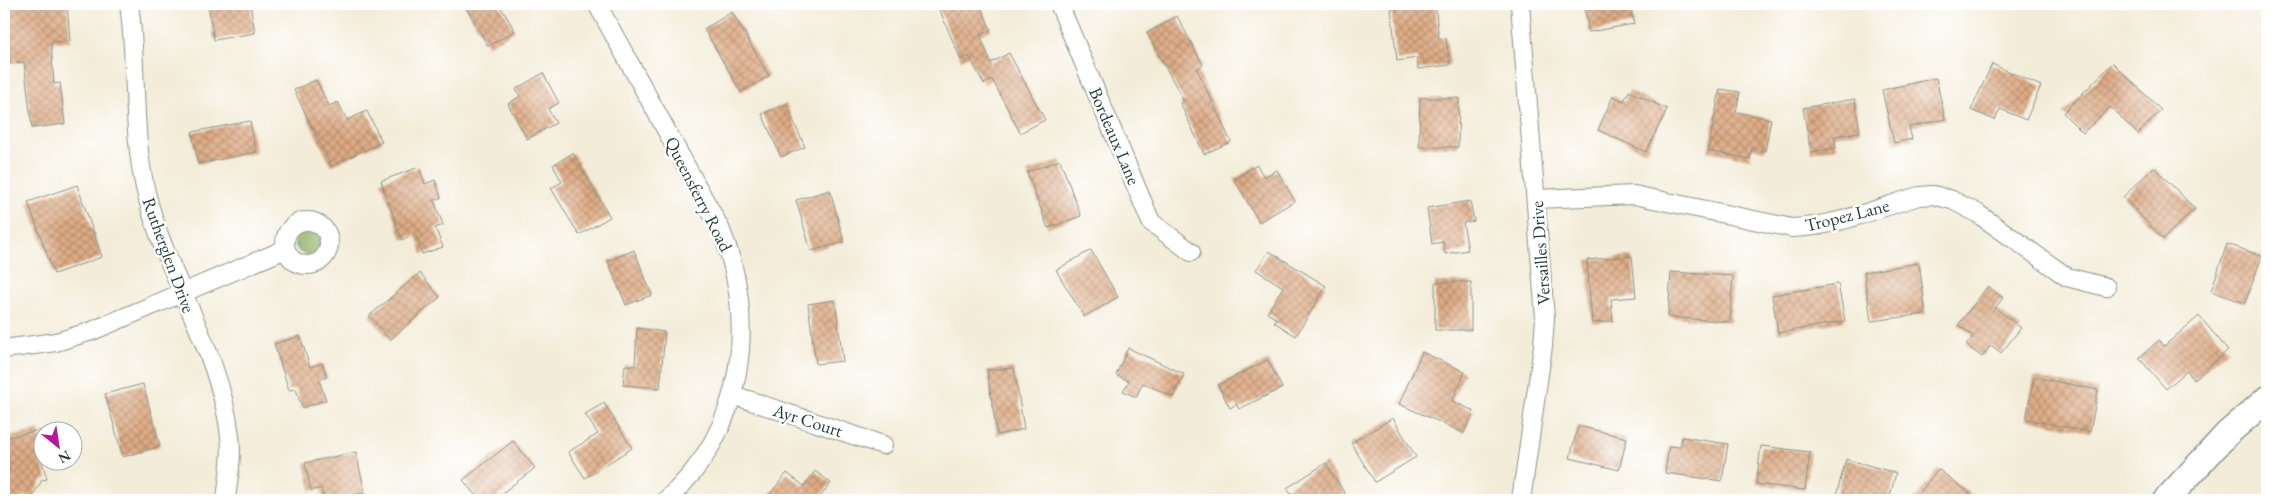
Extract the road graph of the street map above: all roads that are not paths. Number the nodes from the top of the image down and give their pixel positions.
1 (129, 4) edge
2 (597, 4) edge
3 (1059, 4) edge
4 (1520, 4) edge
5 (1536, 199) junction
6 (286, 249) dead end
7 (1191, 252) dead end
8 (2106, 287) dead end
9 (184, 293) junction
10 (4, 349) edge
11 (733, 395) junction
12 (2267, 399) edge
13 (883, 445) dead end
14 (226, 500) edge
15 (666, 500) edge
16 (1521, 500) edge
17 (2166, 500) edge

1 - 9 street, Rutherglen Drive
2 - 11 street, Queensferry Road
3 - 7 street, Bordeaux Lane
4 - 5 street, Versailles Drive
5 - 8 street, Tropez Lane
5 - 16 street, Versailles Drive
6 - 9 street
9 - 10 street
9 - 14 street, Rutherglen Drive
11 - 13 street, Ayr Court
11 - 15 street, Queensferry Road
12 - 17 main road

